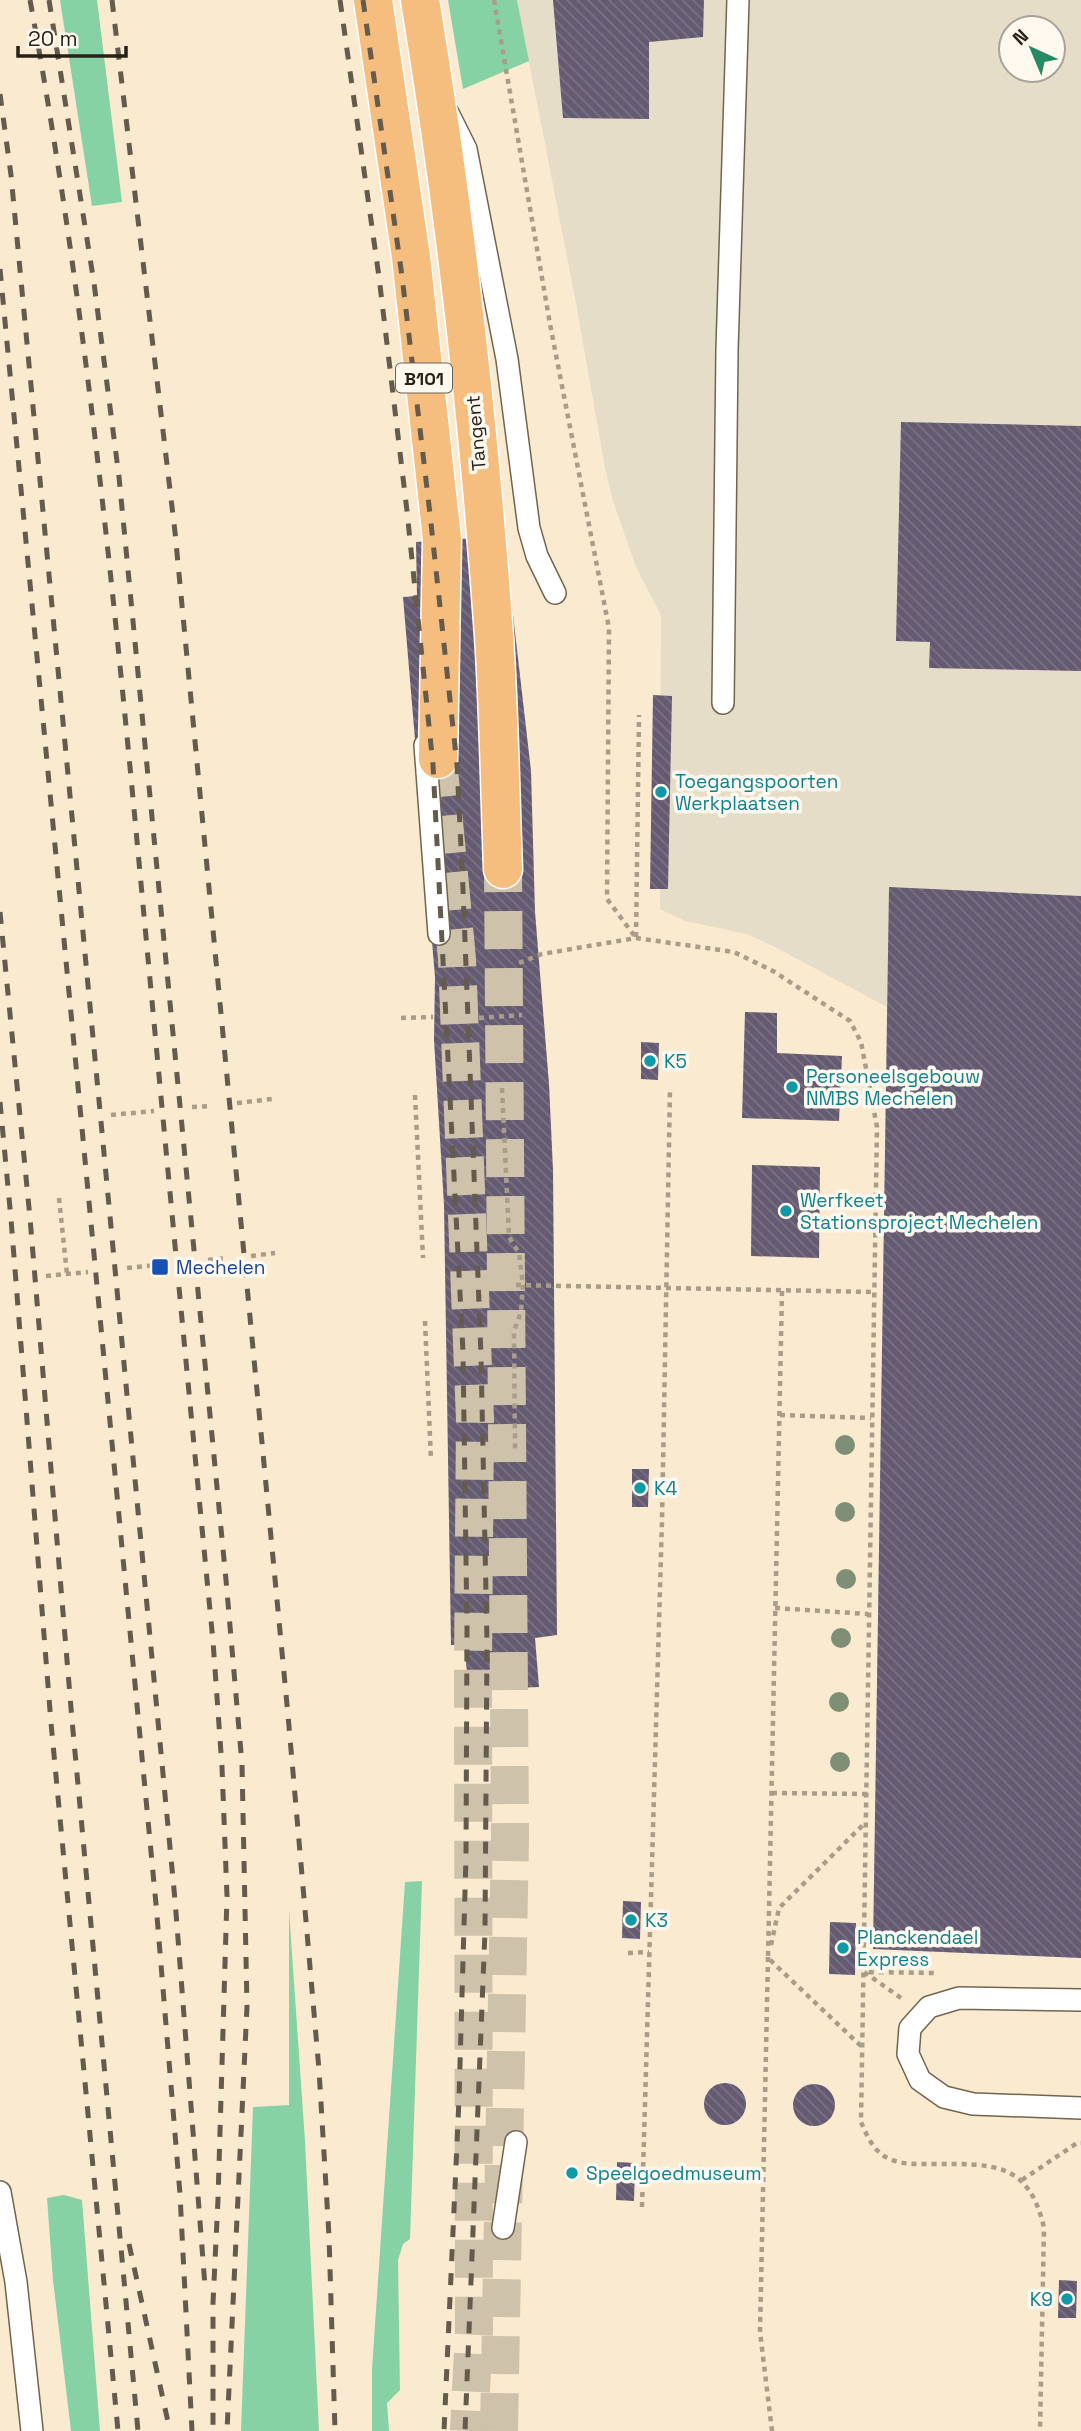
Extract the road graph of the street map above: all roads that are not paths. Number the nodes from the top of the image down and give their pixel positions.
1 (373, 0) edge
2 (420, 0) edge
3 (737, 0) edge
4 (433, 81) junction
5 (555, 593) dead end
6 (440, 639) junction
7 (723, 703) dead end
8 (438, 759) tunnel mouth
9 (503, 869) tunnel mouth
10 (439, 933) dead end
11 (1081, 2000) edge
12 (1081, 2108) edge
13 (516, 2142) dead end
14 (0, 2192) edge
15 (503, 2228) dead end
16 (32, 2431) edge

1 - 6 highway, B101
2 - 4 highway, Tangent / B101
3 - 7 lane
4 - 5 lane
4 - 9 highway, Tangent / B101
6 - 8 highway, B101
6 - 10 lane
11 - 12 lane
13 - 15 lane
14 - 16 lane

